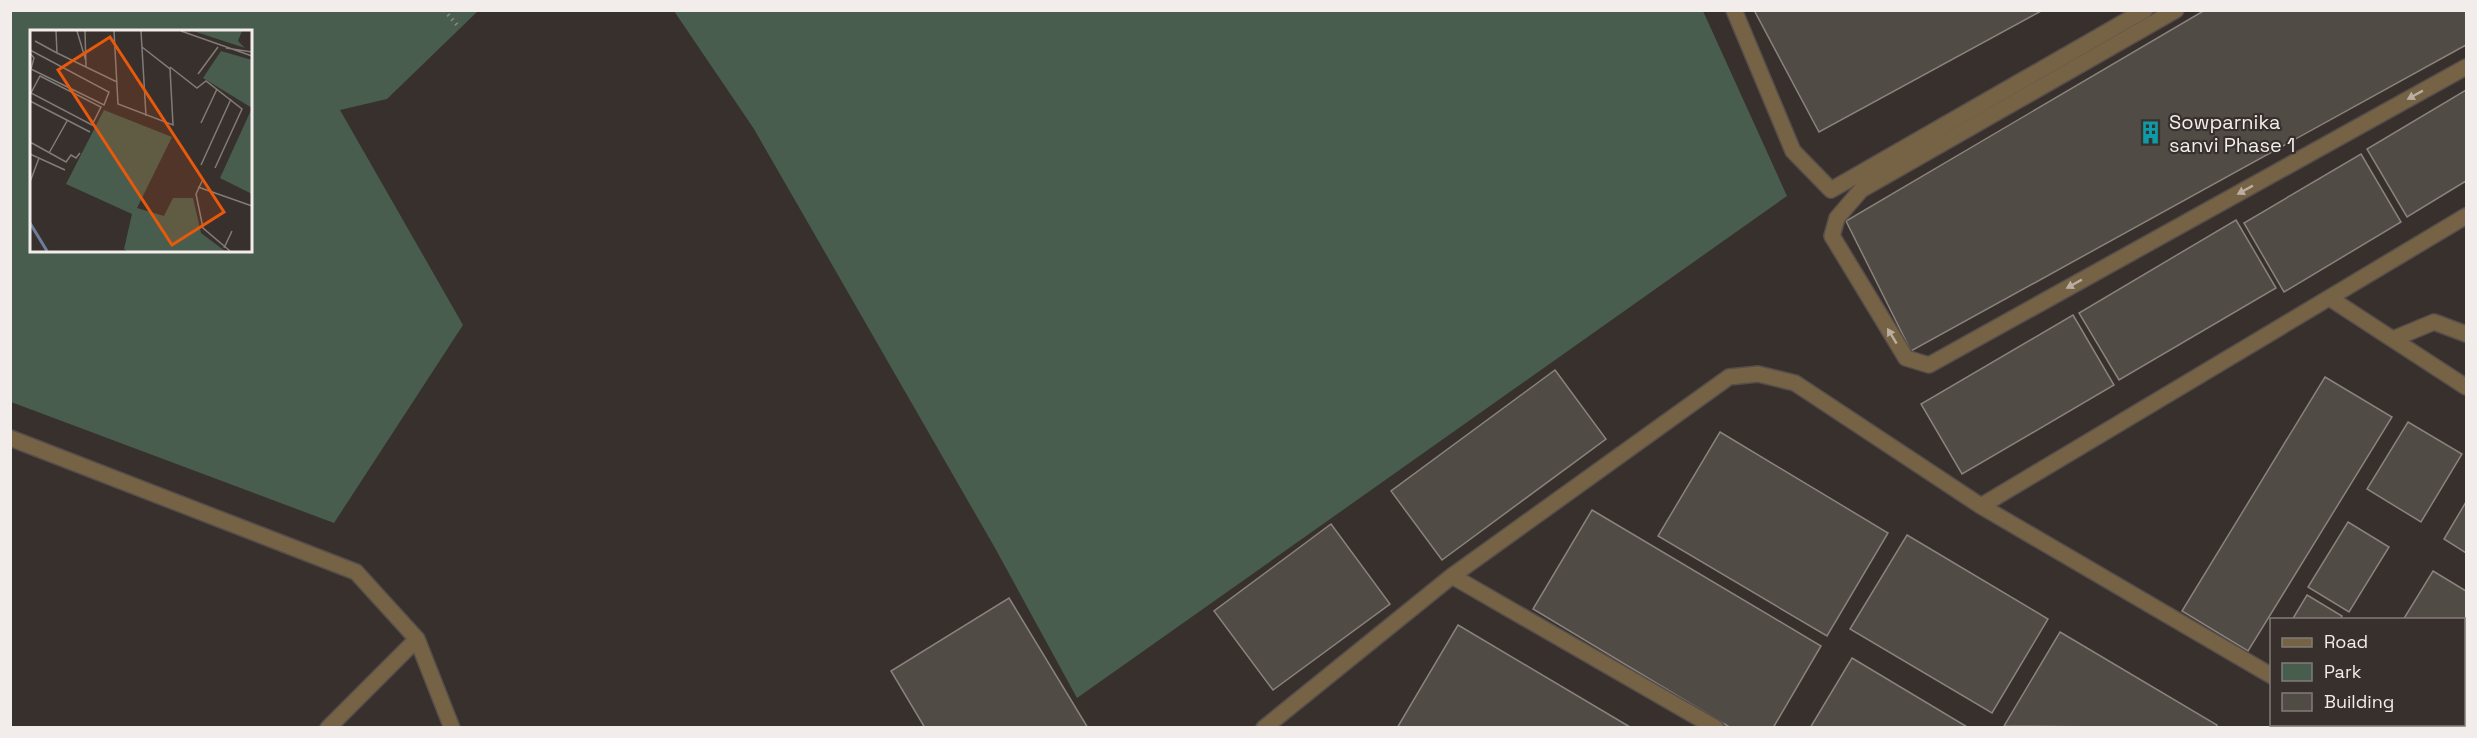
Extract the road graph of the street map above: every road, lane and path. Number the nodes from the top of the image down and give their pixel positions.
1 (444, 10) edge
2 (1734, 10) edge
3 (2145, 10) edge
4 (2176, 10) edge
5 (458, 26) dead end
6 (2466, 67) edge
7 (2466, 216) edge
8 (2331, 299) junction
9 (2466, 334) edge
10 (2393, 339) junction
11 (2466, 387) edge
12 (10, 438) edge
13 (1980, 506) junction
14 (1452, 576) junction
15 (417, 639) junction
16 (2270, 675) edge
17 (328, 728) edge
18 (452, 728) edge
19 (1264, 728) edge
20 (1716, 728) edge

1 - 5 path
2 - 3 street
6 -> 4 street
7 - 8 street
8 - 10 street
8 - 13 street
9 - 10 street
10 - 11 street
12 - 15 street
13 - 14 street
13 - 16 street
14 - 19 street
14 - 20 street
15 - 17 street
15 - 18 street

